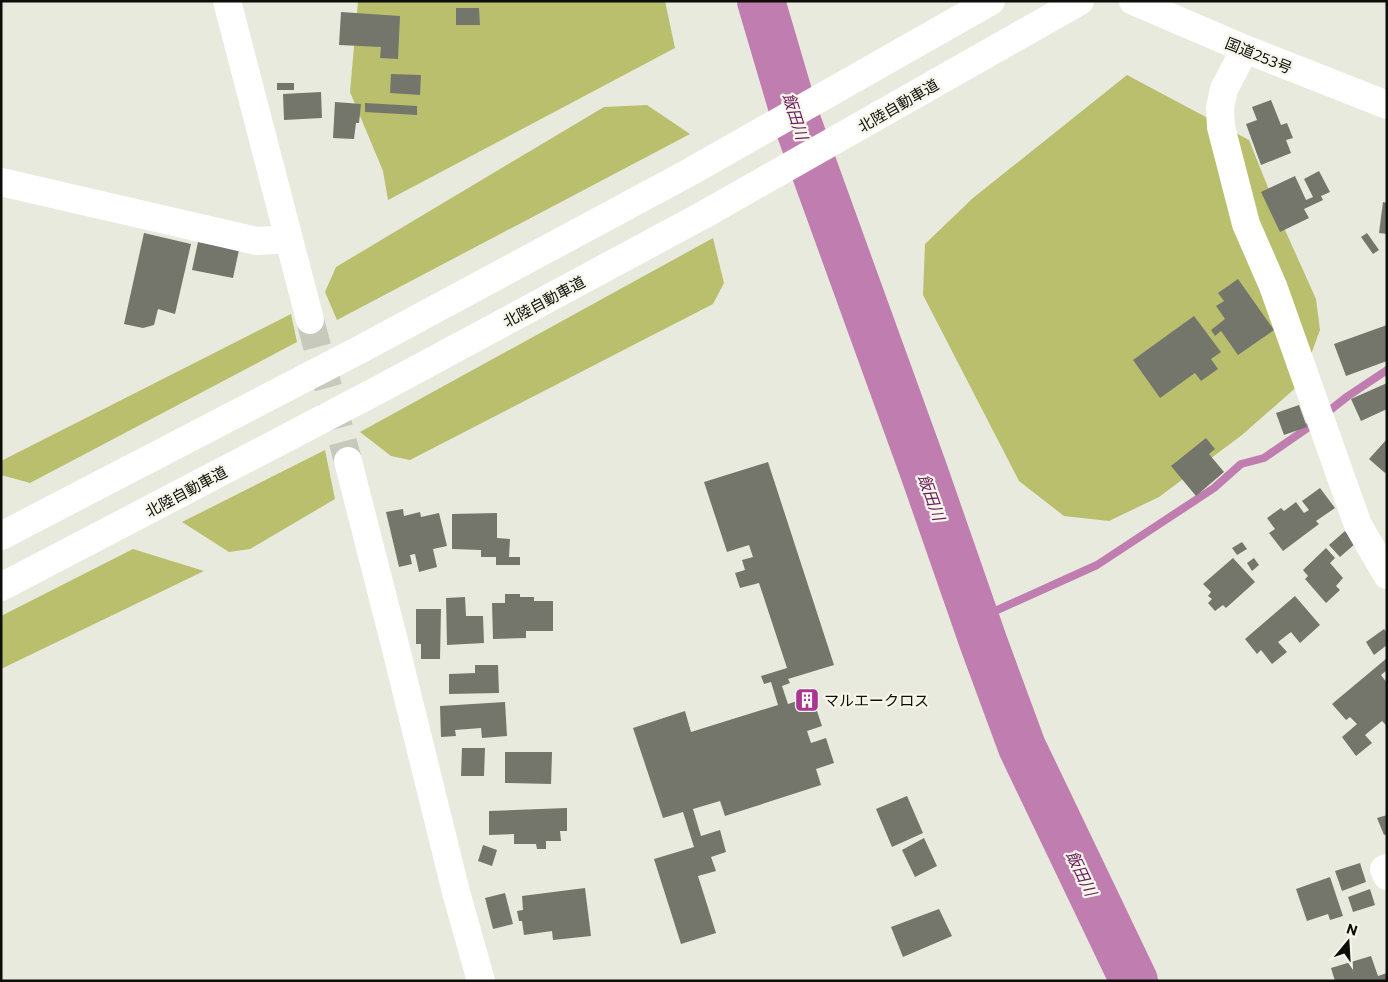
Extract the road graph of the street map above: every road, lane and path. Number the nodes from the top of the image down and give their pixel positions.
1 (227, 1) edge
2 (991, 1) edge
3 (1080, 1) edge
4 (1133, 1) edge
5 (1245, 49) junction
6 (1387, 106) edge
7 (1, 182) edge
8 (289, 239) junction
9 (310, 320) tunnel mouth
10 (348, 461) tunnel mouth
11 (1, 536) edge
12 (1387, 575) edge
13 (1, 588) edge
14 (1387, 868) edge
15 (1387, 876) edge
16 (481, 981) edge

1 - 8 main road
2 - 11 main road
3 - 13 main road, 北陸自動車道
4 - 5 main road, 国道253号
5 - 6 main road, 国道253号
5 - 12 main road
7 - 8 main road
8 - 9 main road
10 - 16 main road
14 - 15 main road

